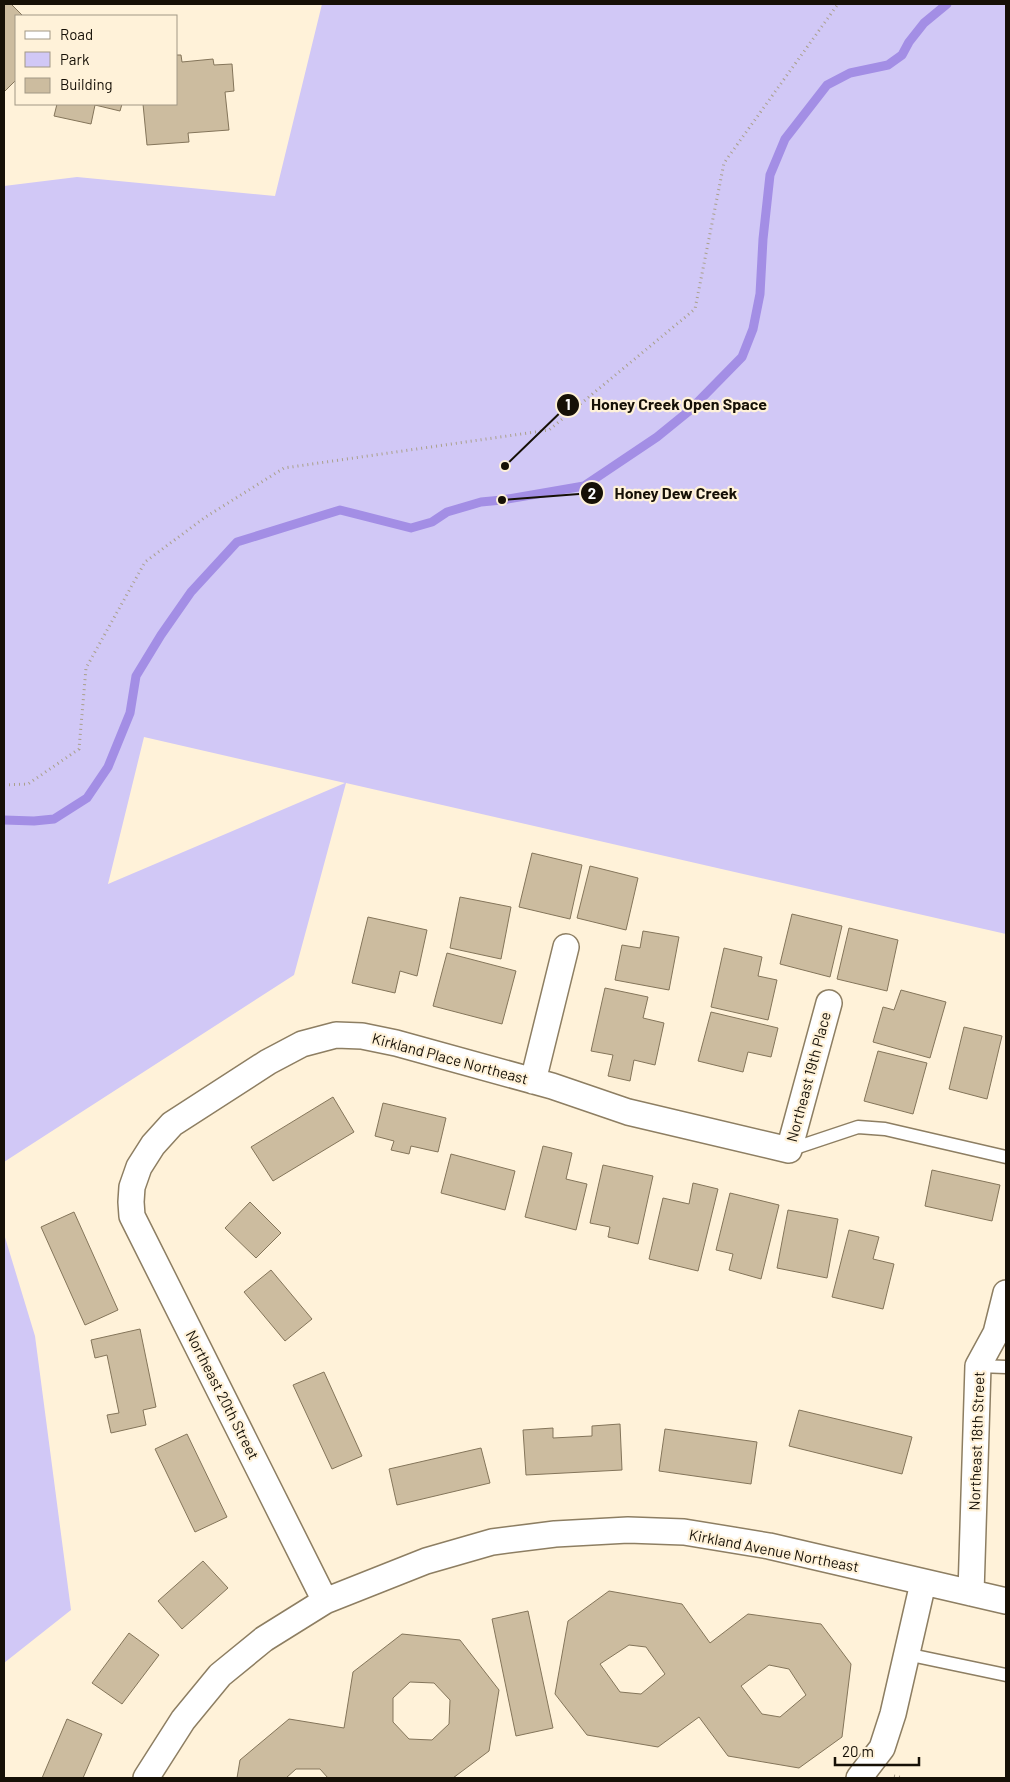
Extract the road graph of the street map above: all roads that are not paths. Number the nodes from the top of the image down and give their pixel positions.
1 (566, 947) dead end
2 (829, 1003) dead end
3 (533, 1081) junction
4 (789, 1150) junction
5 (1006, 1157) edge
6 (132, 1187) joint
7 (1006, 1293) edge
8 (978, 1366) junction
9 (1006, 1367) edge
10 (923, 1583) junction
11 (971, 1593) junction
12 (325, 1601) junction
13 (1006, 1601) edge
14 (906, 1654) junction
15 (1006, 1675) edge
16 (146, 1778) edge
17 (859, 1778) edge

1 - 3 street
2 - 4 street, Northeast 19th Place
3 - 4 street, Kirkland Place Northeast
3 - 6 street, Kirkland Place Northeast
4 - 5 lane
6 - 12 street, Northeast 20th Street
7 - 8 street, Northeast 18th Street
8 - 9 lane
8 - 11 street, Northeast 18th Street
10 - 11 street, Kirkland Avenue Northeast
10 - 12 street, Kirkland Avenue Northeast
10 - 14 street
11 - 13 street, Kirkland Avenue Northeast
12 - 16 street, Kirkland Avenue Northeast
14 - 15 lane
14 - 17 street

